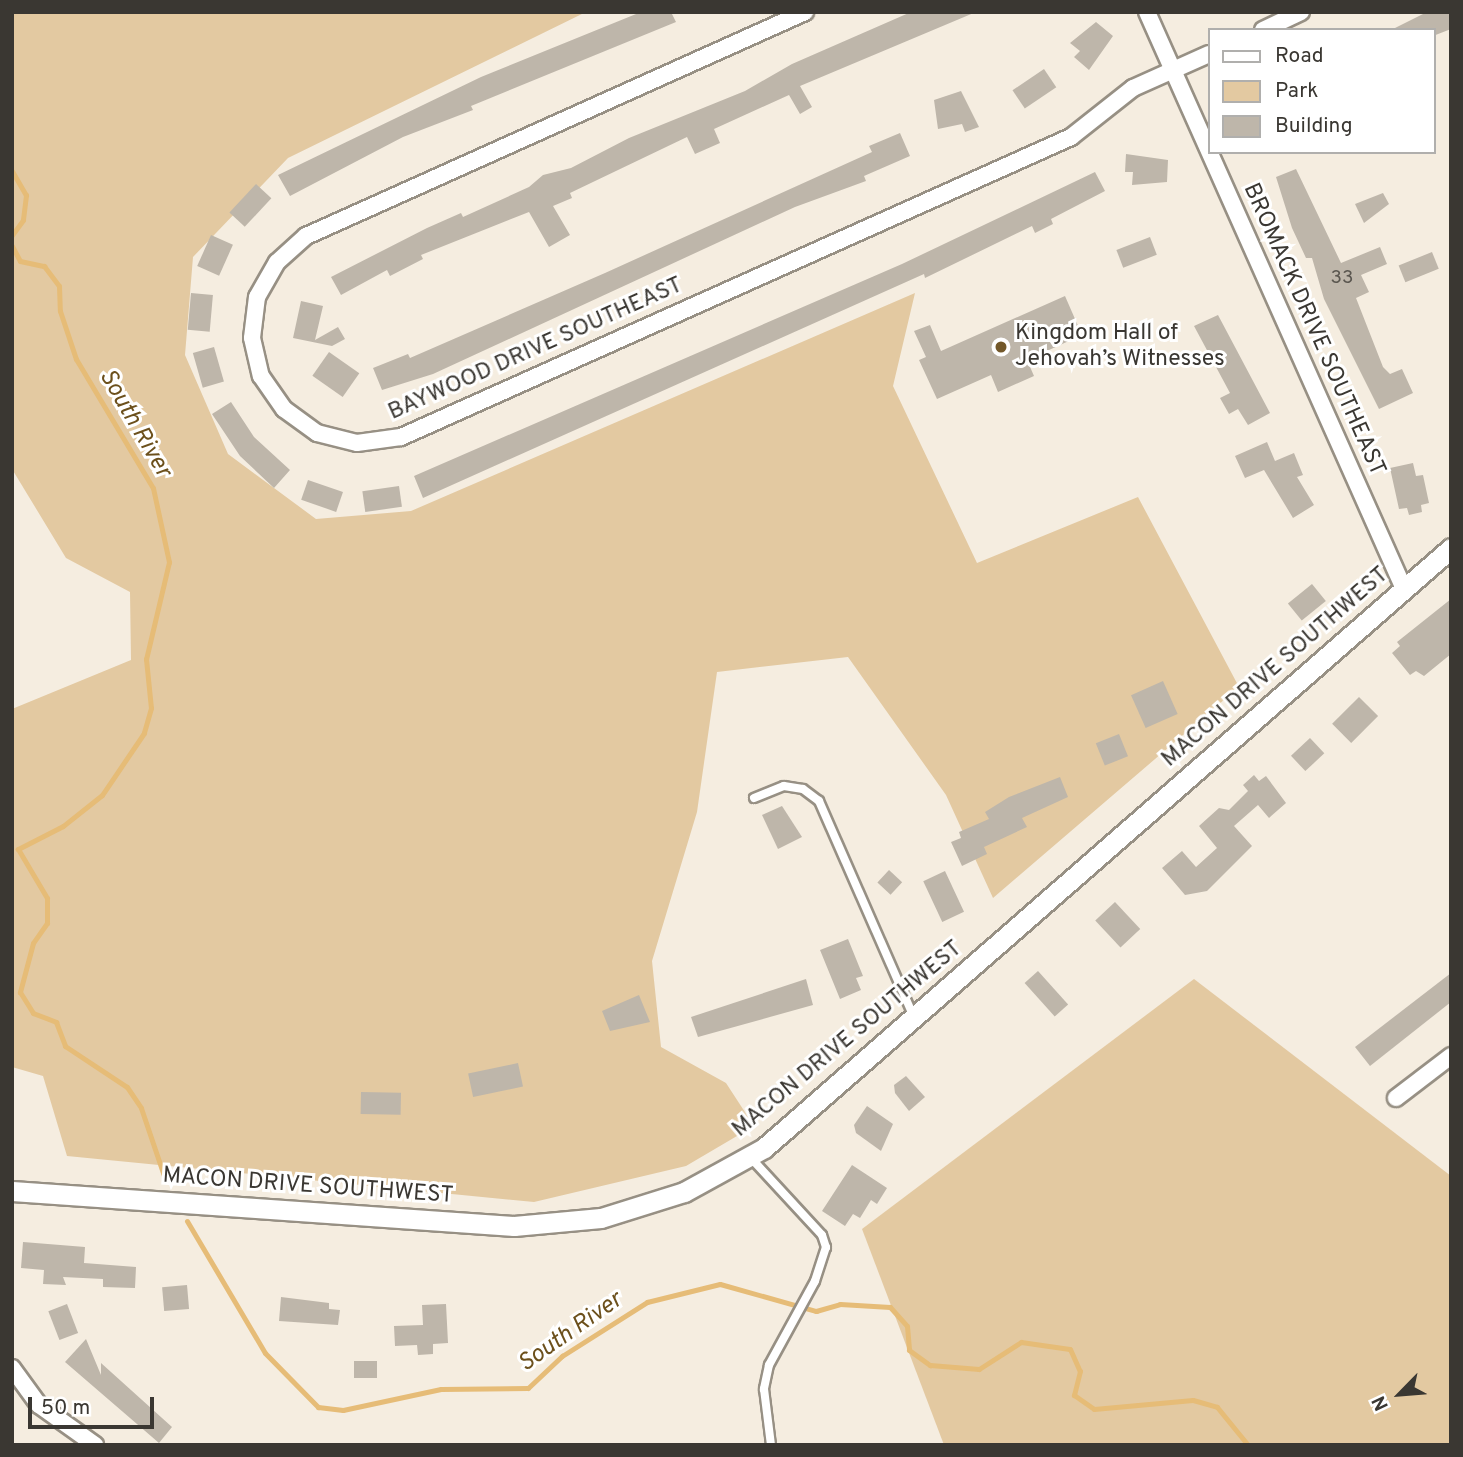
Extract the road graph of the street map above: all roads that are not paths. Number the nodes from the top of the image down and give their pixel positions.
1 (805, 12) edge
2 (1146, 12) edge
3 (1301, 12) edge
4 (1267, 28) edge
5 (1208, 54) edge
6 (1173, 71) junction
7 (1208, 149) edge
8 (1210, 154) edge
9 (1451, 548) edge
10 (1404, 589) junction
11 (754, 798) dead end
12 (914, 1017) junction
13 (1451, 1056) edge
14 (1396, 1098) dead end
15 (750, 1157) junction
16 (12, 1191) edge
17 (12, 1368) edge
18 (95, 1445) edge
19 (771, 1445) edge

1 - 6 street, BAYWOOD DRIVE SOUTHEAST
2 - 6 street, BROMACK DRIVE SOUTHEAST
3 - 4 street
5 - 6 street, BAYWOOD DRIVE SOUTHEAST
6 - 7 street, BROMACK DRIVE SOUTHEAST
8 - 10 street, BROMACK DRIVE SOUTHEAST
9 - 10 street, MACON DRIVE SOUTHWEST
10 - 12 street, MACON DRIVE SOUTHWEST
11 - 12 lane
12 - 15 street, MACON DRIVE SOUTHWEST
13 - 14 street
15 - 16 street, MACON DRIVE SOUTHWEST
15 - 19 lane
17 - 18 street

